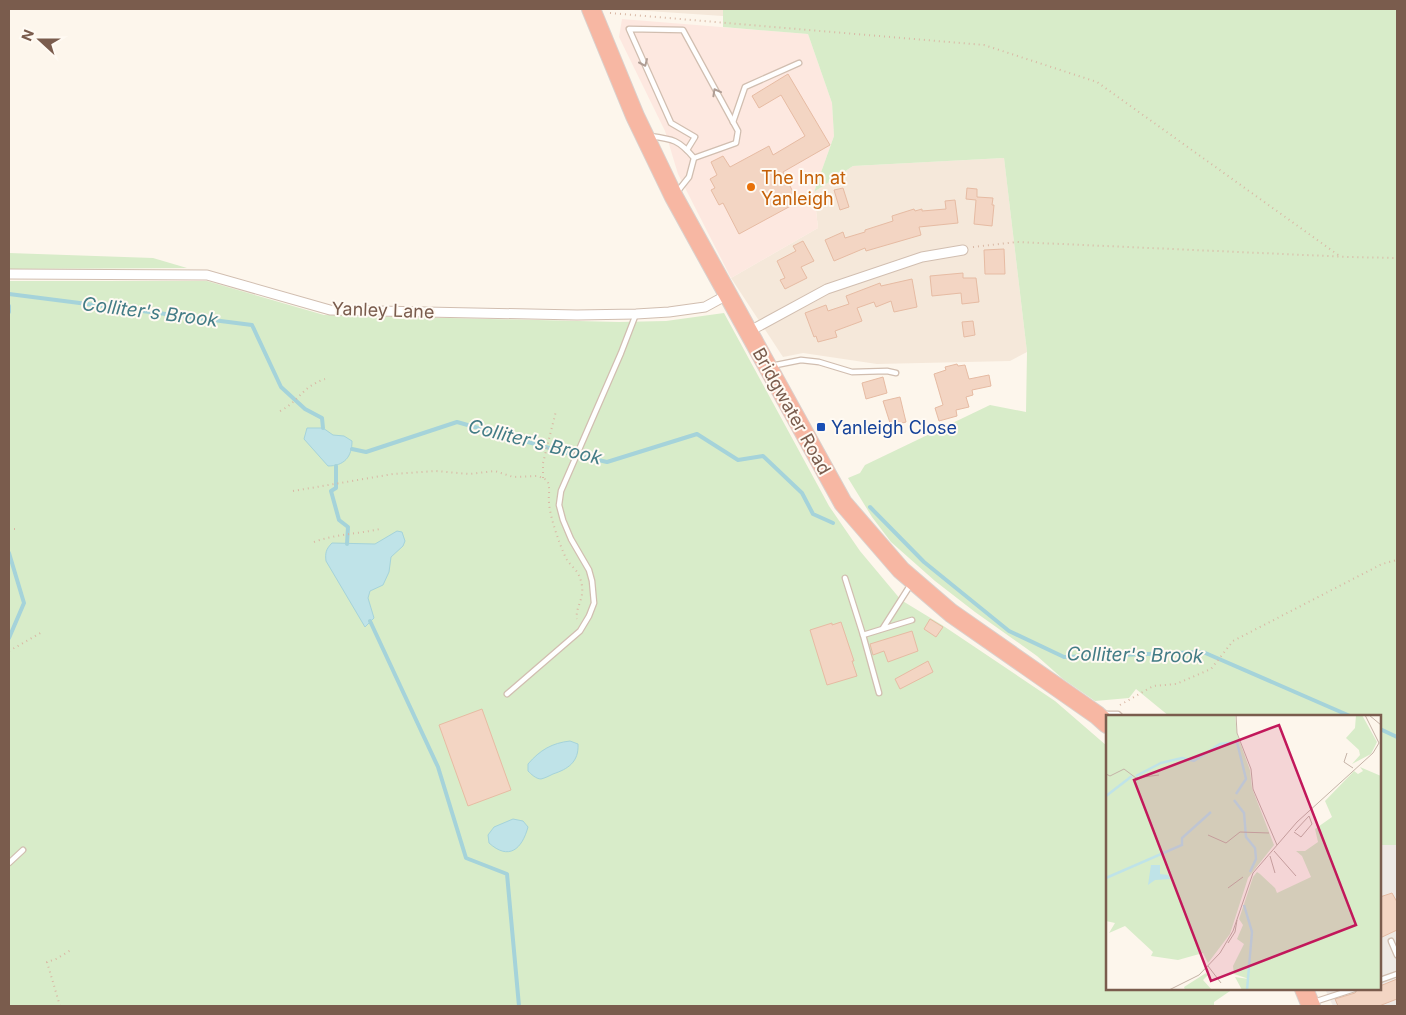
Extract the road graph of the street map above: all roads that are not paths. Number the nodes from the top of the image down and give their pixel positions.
1 (591, 10) edge
2 (799, 63) dead end
3 (732, 122) junction
4 (644, 136) junction
5 (687, 150) junction
6 (694, 158) junction
7 (674, 197) junction
8 (963, 250) road end
9 (9, 274) edge
10 (728, 295) junction
11 (636, 314) junction
12 (748, 332) junction
13 (767, 367) junction
14 (896, 373) dead end
15 (845, 578) dead end
16 (914, 581) junction
17 (912, 620) dead end
18 (883, 628) junction
19 (863, 635) junction
20 (879, 692) dead end
21 (507, 694) dead end
22 (1102, 719) edge
23 (23, 850) dead end
24 (9, 863) edge
25 (1391, 941) dead end
26 (1397, 955) edge
27 (1397, 974) edge
28 (1381, 980) edge
29 (1350, 990) edge
30 (1309, 1000) edge

1 - 4 highway, Bridgwater Road
2 - 3 lane
3 -> 5 lane
3 - 6 lane
4 - 5 lane
4 - 7 highway, Bridgwater Road
5 - 6 lane
6 - 7 lane
7 - 10 highway, Bridgwater Road
8 - 12 street
9 - 11 street, Yanley Lane
10 - 11 street, Yanley Lane
10 - 12 highway, Bridgwater Road
11 - 21 lane
12 - 13 highway, Bridgwater Road
13 - 14 lane
13 - 16 highway, Bridgwater Road
15 - 19 lane
16 - 18 lane
16 - 22 highway, Bridgwater Road
17 - 18 lane
18 - 19 lane
19 - 20 lane
23 - 24 lane
25 - 26 lane
27 - 28 lane
29 - 30 lane

